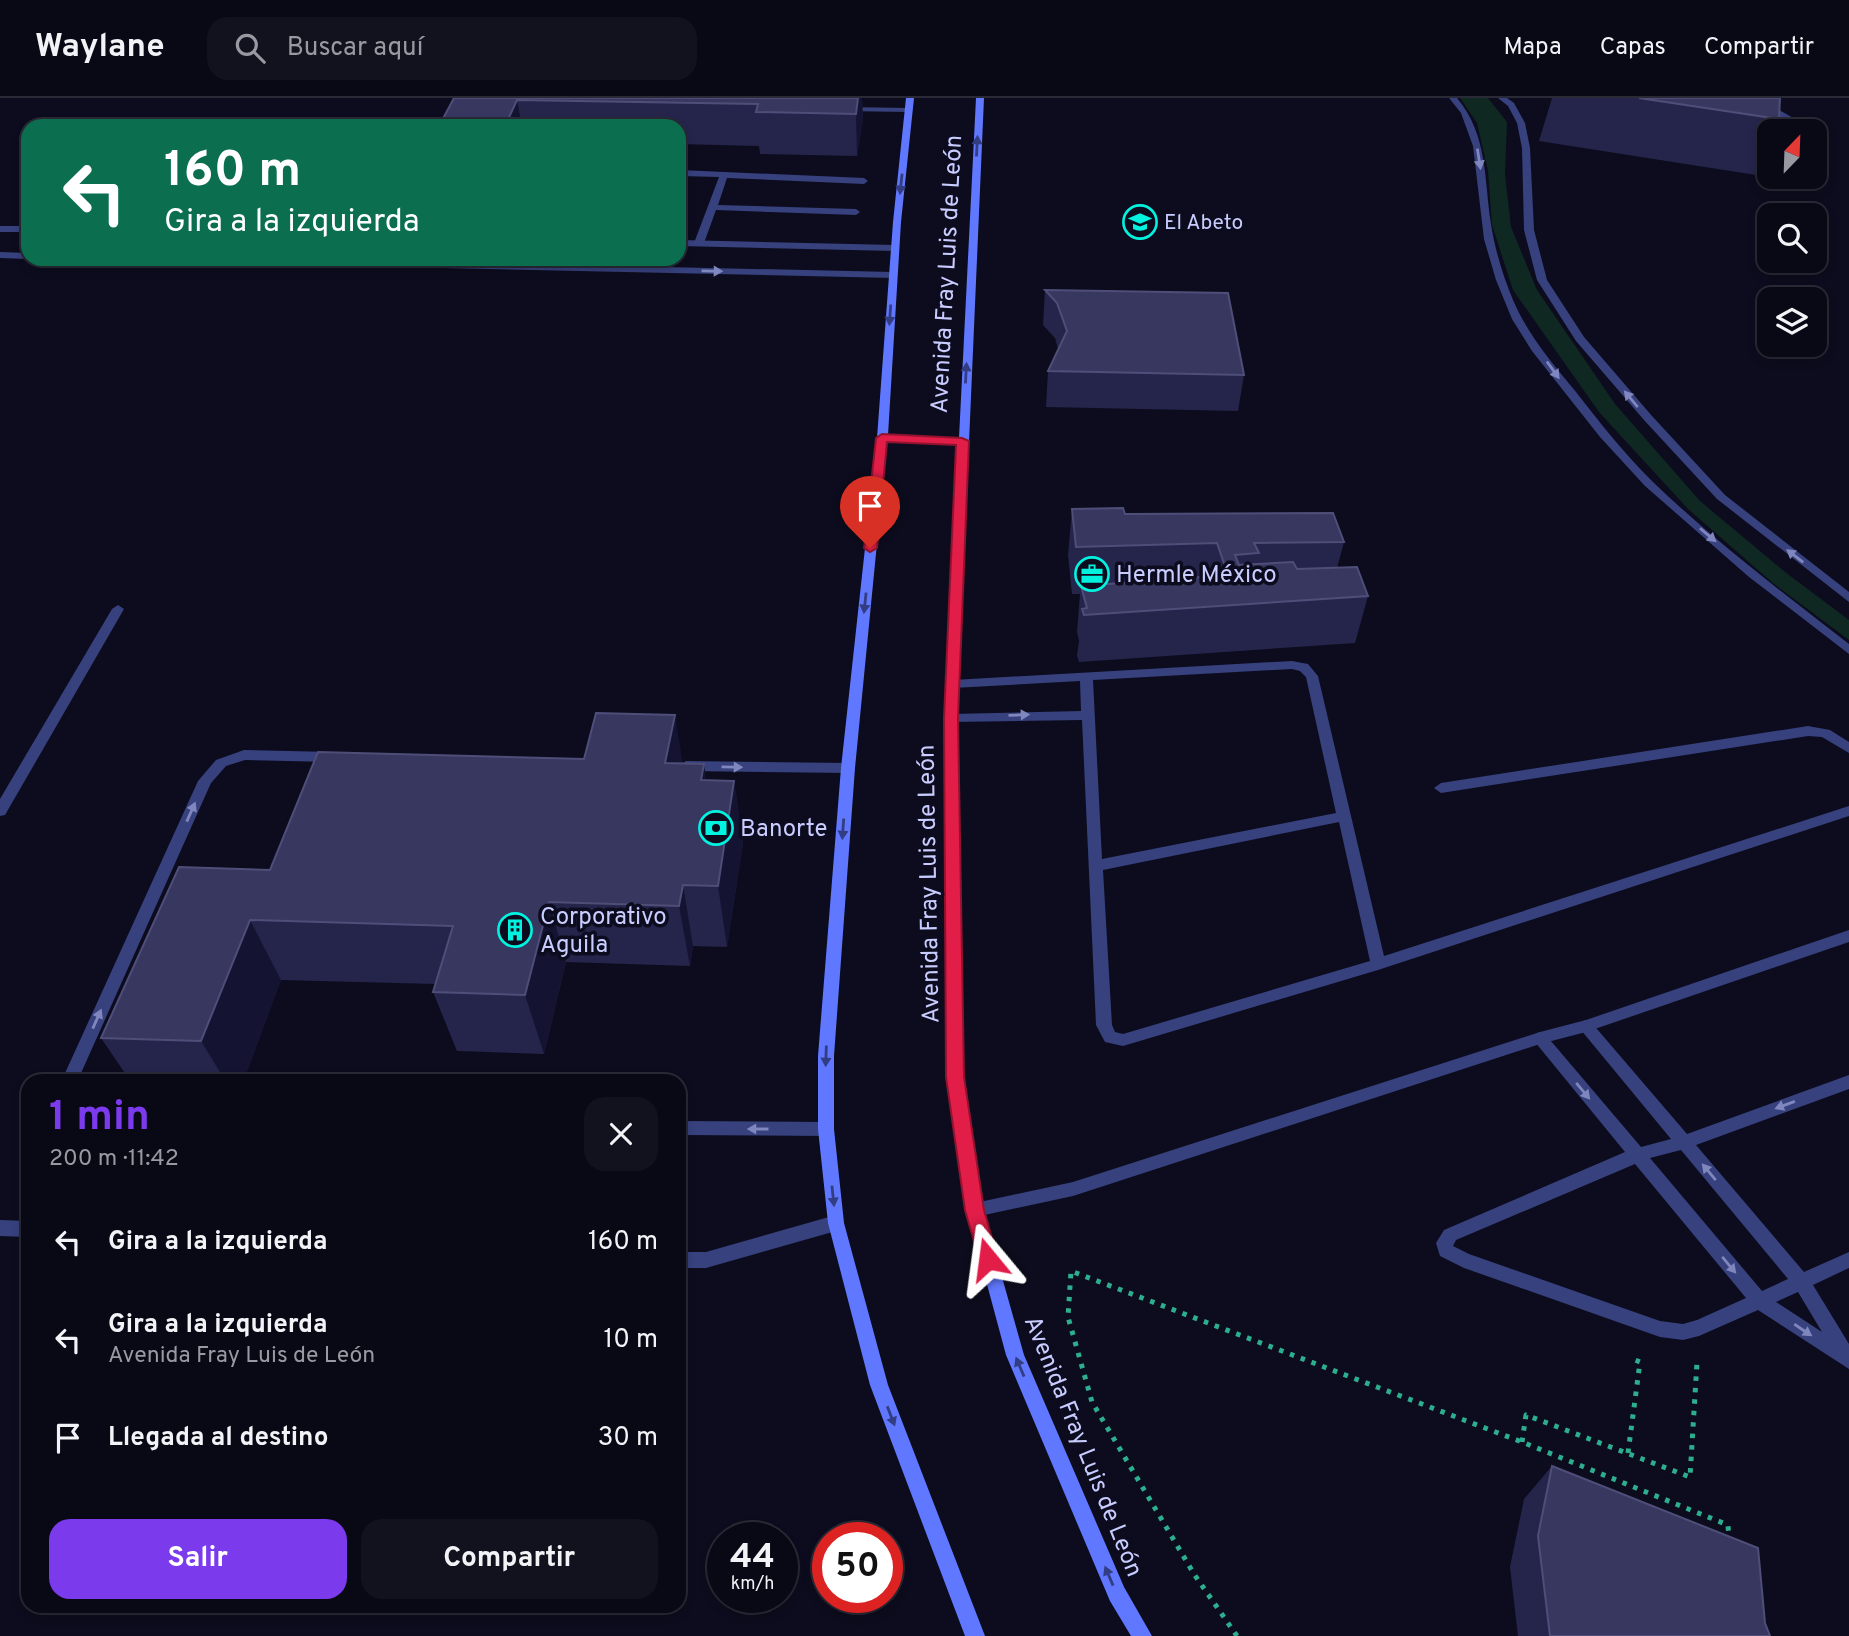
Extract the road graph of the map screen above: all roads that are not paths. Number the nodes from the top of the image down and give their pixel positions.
1 (860, 98) edge
2 (910, 98) edge
3 (980, 98) edge
4 (1453, 98) edge
5 (1502, 98) edge
6 (1749, 108) edge
7 (830, 109) edge
8 (858, 110) junction
9 (909, 110) junction
10 (1789, 119) edge
11 (686, 173) edge
12 (724, 175) junction
13 (864, 181) dead end
14 (712, 206) junction
15 (856, 212) dead end
16 (0, 229) edge
17 (21, 229) edge
18 (686, 243) edge
19 (699, 243) junction
20 (895, 248) junction
21 (0, 255) edge
22 (21, 256) edge
23 (491, 266) edge
24 (893, 275) junction
25 (882, 438) junction
26 (962, 441) junction
27 (1849, 598) edge
28 (118, 609) dead end
29 (1849, 650) edge
30 (1086, 676) junction
31 (953, 684) junction
32 (1087, 715) junction
33 (951, 718) junction
34 (1849, 748) edge
35 (342, 757) edge
36 (677, 765) edge
37 (848, 768) junction
38 (1441, 788) dead end
39 (0, 811) edge
40 (1849, 811) edge
41 (1344, 816) junction
42 (1095, 866) junction
43 (1849, 936) edge
44 (1378, 964) junction
45 (1586, 1026) junction
46 (1540, 1038) junction
47 (73, 1074) edge
48 (1849, 1082) edge
49 (686, 1128) edge
50 (826, 1129) junction
51 (1684, 1142) junction
52 (1637, 1155) junction
53 (975, 1210) junction
54 (836, 1223) junction
55 (0, 1227) edge
56 (21, 1228) edge
57 (686, 1260) edge
58 (1849, 1260) edge
59 (1800, 1280) junction
60 (1758, 1300) junction
61 (1849, 1360) edge
62 (975, 1636) edge
63 (1142, 1636) edge

1 - 8 street
2 - 9 main road, Avenida Fray Luis de León
26 -> 3 main road, Avenida Fray Luis de León
4 -> 29 street
27 -> 5 street
6 - 10 street
7 - 8 street
8 - 9 street
9 -> 20 main road, Avenida Fray Luis de León
11 - 12 street
12 - 13 street
12 - 14 street
14 - 15 street
14 - 19 street
16 - 17 street
18 - 19 street
19 - 20 street
20 - 24 main road, Avenida Fray Luis de León
21 - 22 street
23 -> 24 street
24 -> 25 main road, Avenida Fray Luis de León
25 - 26 main road
25 -> 37 main road, Avenida Fray Luis de León
26 - 31 main road, Avenida Fray Luis de León
28 - 39 street
30 - 31 street
30 - 32 street
30 - 41 street
31 - 33 main road, Avenida Fray Luis de León
33 -> 32 street
32 - 42 street
33 - 53 main road, Avenida Fray Luis de León
34 - 38 street
47 -> 35 street
36 -> 37 street
37 -> 50 main road, Avenida Fray Luis de León
40 - 44 street
41 - 42 street
41 - 44 street
42 - 44 street
43 - 45 street
45 - 46 street
45 - 51 street
46 -> 52 street
46 - 53 street
48 -> 51 street
50 -> 49 street
50 -> 54 main road, Avenida Fray Luis de León
51 - 52 street
59 -> 51 street
52 -> 60 street
52 - 60 street
63 -> 53 main road, Avenida Fray Luis de León
54 - 57 street
54 -> 62 main road, Avenida Fray Luis de León
55 - 56 street
58 - 59 street
59 - 60 street
59 - 61 street
60 -> 61 street

